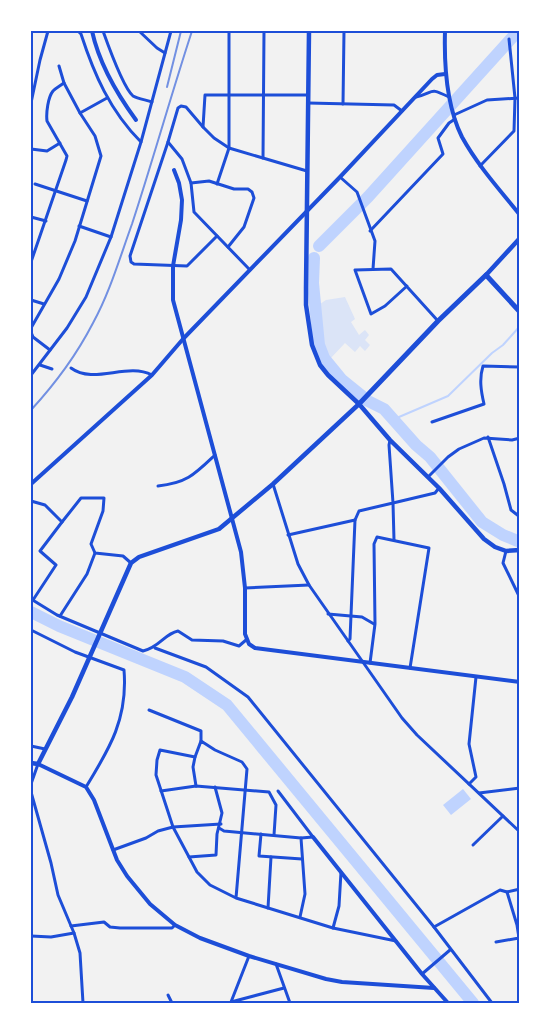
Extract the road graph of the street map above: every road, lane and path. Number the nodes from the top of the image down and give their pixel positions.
1 (48, 31) edge
2 (78, 31) edge
3 (92, 31) edge
4 (103, 31) edge
5 (139, 31) edge
6 (171, 31) edge
7 (229, 31) edge
8 (264, 31) edge
9 (308, 31) edge
10 (344, 31) edge
11 (445, 31) edge
12 (508, 39) dead end
13 (165, 52) junction
14 (59, 66) dead end
15 (445, 74) junction
16 (64, 83) junction
17 (229, 95) junction
18 (308, 95) junction
19 (264, 96) junction
20 (415, 97) junction
21 (107, 98) junction
22 (515, 98) junction
23 (520, 98) edge
24 (450, 99) junction
25 (152, 102) junction
26 (31, 103) edge
27 (308, 103) junction
28 (343, 104) junction
29 (402, 111) junction
30 (80, 113) junction
31 (454, 115) junction
32 (136, 120) dead end
33 (203, 127) junction
34 (141, 142) junction
35 (168, 142) junction
36 (60, 143) junction
37 (229, 148) junction
38 (31, 149) edge
39 (263, 158) junction
40 (480, 166) junction
41 (174, 170) dead end
42 (307, 171) junction
43 (340, 177) junction
44 (191, 183) junction
45 (35, 184) dead end
46 (217, 184) junction
47 (57, 192) junction
48 (87, 201) junction
49 (306, 213) junction
50 (520, 215) edge
51 (31, 217) edge
52 (46, 221) junction
53 (79, 226) junction
54 (370, 231) junction
55 (217, 236) junction
56 (111, 237) junction
57 (520, 238) edge
58 (228, 247) junction
59 (31, 262) edge
60 (173, 266) junction
61 (373, 269) junction
62 (250, 270) junction
63 (486, 276) junction
64 (408, 286) junction
65 (31, 300) edge
66 (44, 304) junction
67 (520, 312) edge
68 (438, 321) junction
69 (31, 328) edge
70 (31, 332) edge
71 (183, 339) junction
72 (50, 350) junction
73 (40, 365) junction
74 (520, 367) edge
75 (71, 368) dead end
76 (52, 369) dead end
77 (31, 375) edge
78 (152, 375) junction
79 (362, 400) junction
80 (432, 422) dead end
81 (488, 437) junction
82 (520, 438) edge
83 (390, 440) junction
84 (215, 455) junction
85 (427, 477) junction
86 (31, 484) edge
87 (273, 484) junction
88 (158, 486) dead end
89 (439, 488) junction
90 (31, 501) edge
91 (393, 503) junction
92 (520, 517) edge
93 (232, 518) junction
94 (355, 520) junction
95 (62, 522) junction
96 (288, 535) junction
97 (394, 540) junction
98 (506, 550) junction
99 (520, 550) edge
100 (95, 553) junction
101 (132, 563) junction
102 (309, 585) junction
103 (245, 588) junction
104 (520, 598) edge
105 (32, 600) edge
106 (328, 614) junction
107 (351, 615) junction
108 (60, 616) junction
109 (375, 624) junction
110 (31, 630) edge
111 (100, 635) junction
112 (246, 640) junction
113 (348, 641) junction
114 (155, 648) junction
115 (91, 656) junction
116 (364, 662) junction
117 (370, 663) junction
118 (410, 668) junction
119 (476, 677) junction
120 (520, 682) edge
121 (149, 710) dead end
122 (201, 741) junction
123 (31, 746) edge
124 (46, 750) junction
125 (195, 757) junction
126 (31, 763) edge
127 (38, 764) junction
128 (31, 784) edge
129 (469, 784) junction
130 (196, 786) junction
131 (86, 787) junction
132 (215, 787) junction
133 (520, 788) edge
134 (245, 789) junction
135 (161, 790) junction
136 (278, 791) dead end
137 (31, 792) edge
138 (479, 793) junction
139 (503, 816) junction
140 (221, 824) junction
141 (173, 827) junction
142 (219, 828) junction
143 (241, 832) junction
144 (520, 832) edge
145 (261, 834) junction
146 (274, 835) junction
147 (313, 837) junction
148 (301, 838) junction
149 (473, 845) dead end
150 (113, 850) junction
151 (188, 857) junction
152 (271, 858) junction
153 (302, 859) junction
154 (341, 871) junction
155 (520, 889) edge
156 (507, 892) junction
157 (236, 898) junction
158 (268, 908) junction
159 (300, 917) junction
160 (174, 925) junction
161 (71, 926) junction
162 (434, 927) junction
163 (334, 928) junction
164 (74, 933) junction
165 (31, 936) edge
166 (397, 941) junction
167 (496, 942) dead end
168 (450, 950) junction
169 (249, 956) junction
170 (276, 964) junction
171 (424, 972) junction
172 (284, 988) junction
173 (434, 988) junction
174 (168, 995) dead end
175 (231, 1002) edge
176 (83, 1003) edge
177 (172, 1003) edge
178 (290, 1003) edge
179 (448, 1003) edge
180 (492, 1003) edge

1 - 26 street
2 - 21 street
3 - 32 street
4 - 25 street
5 - 13 street
6 - 13 street
7 - 17 street
8 - 19 street
9 - 18 main road
10 - 28 street
11 - 15 street
12 - 22 street
13 - 25 street
14 - 16 street
15 - 20 street
15 - 24 street
16 - 30 street
16 - 36 street
17 - 19 street
17 - 33 street
17 - 37 street
18 - 19 street
18 - 27 main road
19 - 39 street
20 - 24 street
20 - 29 street
21 - 30 street
21 - 34 street
22 - 23 street
22 - 31 street
22 - 40 street
24 - 31 street
25 - 34 street
27 - 28 street
27 - 42 main road
28 - 29 street
29 - 43 street
30 - 48 street
31 - 40 street
31 - 54 street
33 - 35 street
33 - 37 street
34 - 56 street
35 - 44 street
35 - 60 street
36 - 38 street
36 - 47 street
37 - 39 street
37 - 46 street
39 - 42 street
40 - 50 street
41 - 60 street
42 - 49 main road
43 - 49 street
43 - 54 street
44 - 46 street
44 - 55 street
45 - 47 street
46 - 58 street
47 - 48 street
47 - 52 street
48 - 53 street
49 - 62 street
49 - 79 main road
51 - 52 street
52 - 59 street
53 - 56 street
53 - 66 street
54 - 61 street
55 - 58 street
55 - 60 street
56 - 72 street
57 - 63 main road
58 - 62 street
60 - 71 street
61 - 64 street
61 - 64 street
62 - 71 street
63 - 67 main road
63 - 68 main road
64 - 68 street
65 - 66 street
66 - 69 street
68 - 79 main road
70 - 72 street
71 - 78 street
71 - 84 street
72 - 73 street
73 - 76 street
73 - 77 street
74 - 80 street
75 - 78 street
78 - 86 street
79 - 83 main road
79 - 87 main road
81 - 82 street
81 - 85 street
81 - 92 street
83 - 85 main road
83 - 91 street
84 - 88 street
84 - 93 street
85 - 89 main road
87 - 93 main road
87 - 96 street
89 - 91 street
89 - 98 main road
90 - 95 street
91 - 94 street
91 - 97 street
93 - 101 main road
93 - 103 street
94 - 96 street
94 - 107 street
95 - 100 street
95 - 105 street
96 - 102 street
97 - 109 street
97 - 118 street
98 - 99 main road
98 - 104 street
100 - 101 street
100 - 108 street
101 - 111 main road
102 - 103 street
102 - 106 street
103 - 112 street
105 - 108 street
106 - 107 street
106 - 113 street
107 - 109 street
107 - 113 street
108 - 111 street
109 - 117 street
110 - 115 street
111 - 114 street
111 - 115 main road
112 - 114 street
112 - 116 street
113 - 116 street
114 - 162 street
115 - 124 main road
115 - 131 street
116 - 117 street
116 - 129 street
117 - 118 street
118 - 119 street
119 - 120 street
119 - 129 street
121 - 122 street
122 - 125 street
122 - 134 street
123 - 124 street
124 - 127 main road
125 - 130 street
125 - 135 street
126 - 127 main road
127 - 128 street
127 - 131 street
129 - 138 street
130 - 132 street
130 - 135 street
131 - 150 street
132 - 134 street
132 - 140 street
133 - 138 street
134 - 143 street
134 - 146 street
135 - 141 street
136 - 147 street
137 - 161 street
138 - 139 street
139 - 144 street
139 - 149 street
140 - 141 street
140 - 142 street
141 - 150 street
141 - 151 street
142 - 143 street
142 - 151 street
143 - 145 street
143 - 157 street
145 - 146 street
145 - 152 street
146 - 148 street
147 - 148 street
147 - 154 street
148 - 153 street
150 - 160 street
151 - 157 street
152 - 153 street
152 - 158 street
153 - 159 street
154 - 163 street
154 - 166 street
155 - 156 street
156 - 162 street
156 - 167 street
157 - 158 street
158 - 159 street
159 - 163 street
160 - 161 street
160 - 169 street
161 - 164 street
162 - 168 street
163 - 166 street
164 - 165 street
164 - 176 street
166 - 171 street
168 - 171 street
168 - 180 street
169 - 170 street
169 - 175 street
170 - 172 street
170 - 173 street
171 - 173 street
172 - 175 street
172 - 178 street
173 - 179 street
174 - 177 street

